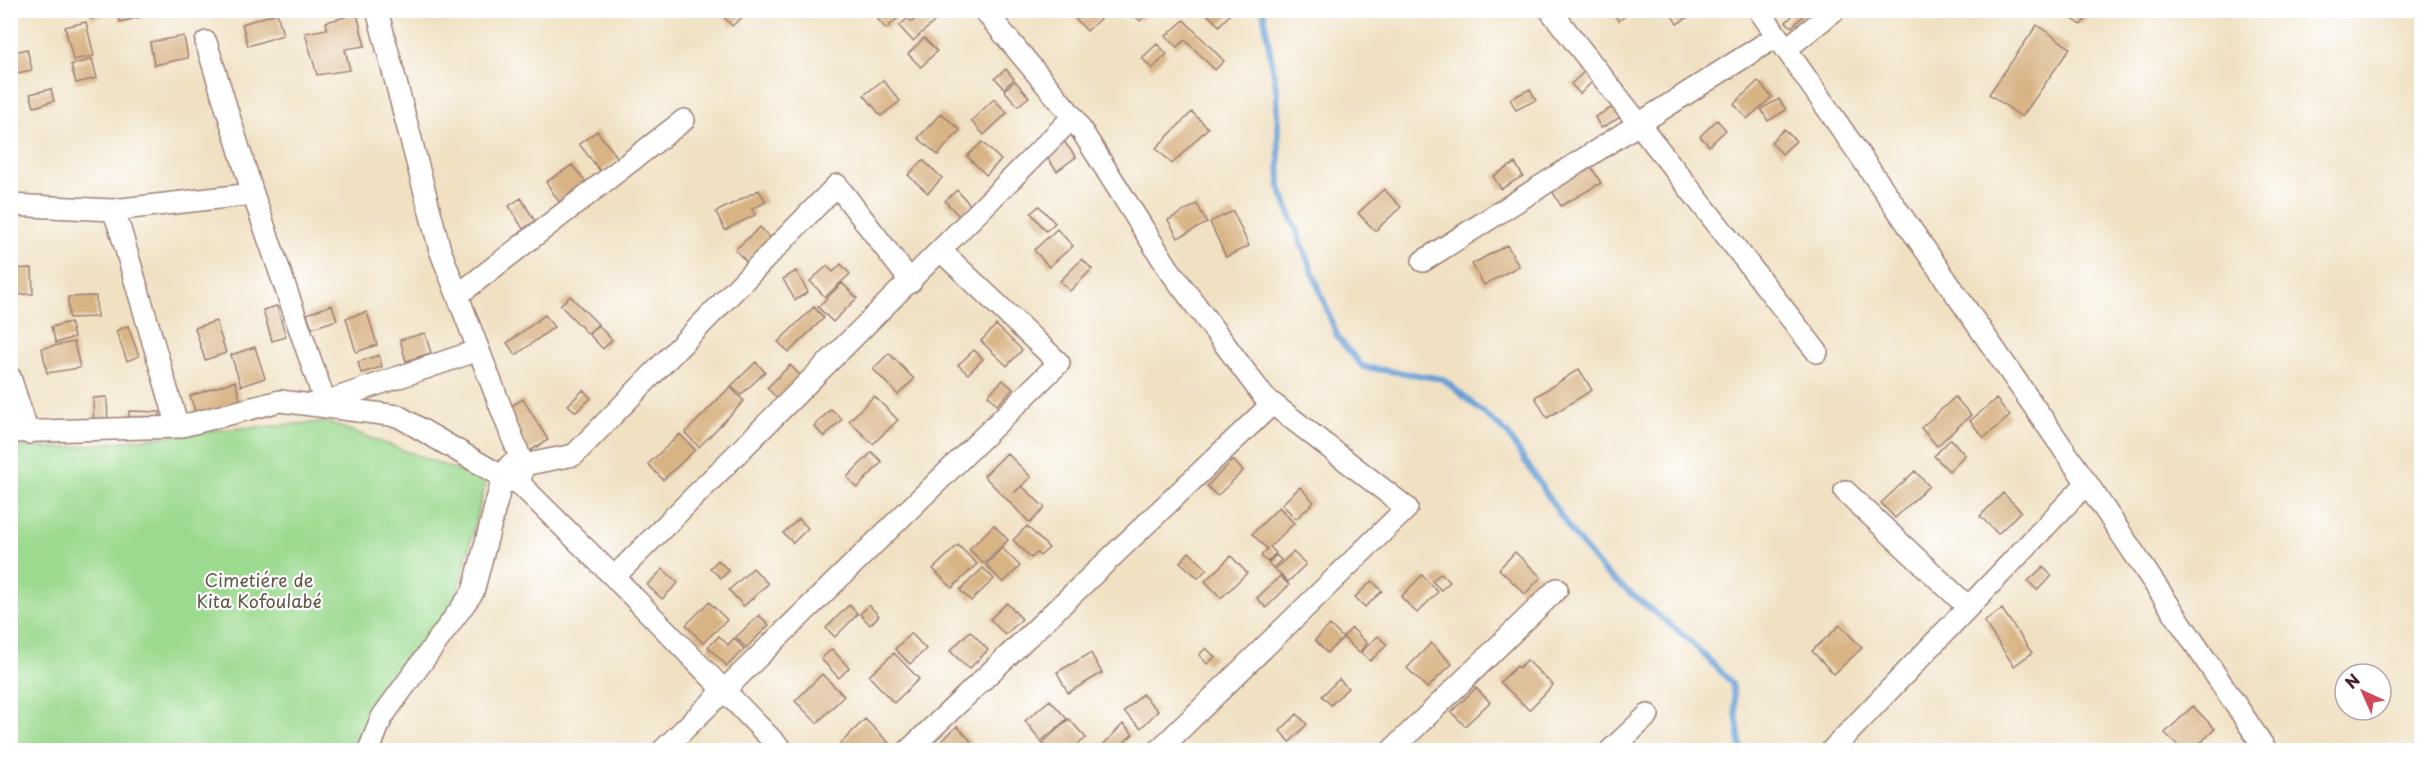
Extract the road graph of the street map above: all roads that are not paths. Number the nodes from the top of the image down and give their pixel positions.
1 (377, 10) edge
2 (984, 10) edge
3 (1550, 10) edge
4 (1759, 10) edge
5 (1835, 10) edge
6 (206, 42) dead end
7 (1782, 43) junction
8 (1072, 117) junction
9 (684, 120) dead end
10 (1639, 124) junction
11 (253, 194) junction
12 (10, 205) edge
13 (112, 210) junction
14 (941, 251) junction
15 (1424, 261) dead end
16 (911, 282) junction
17 (458, 295) junction
18 (479, 350) junction
19 (1817, 352) dead end
20 (10, 377) edge
21 (280, 401) junction
22 (325, 402) junction
23 (1272, 404) junction
24 (178, 427) junction
25 (19, 432) edge
26 (516, 470) junction
27 (2087, 483) junction
28 (1845, 491) dead end
29 (614, 577) junction
30 (1557, 589) dead end
31 (1968, 607) junction
32 (724, 691) junction
33 (1648, 715) dead end
34 (369, 750) edge
35 (663, 750) edge
36 (782, 750) edge
37 (909, 750) edge
38 (1159, 750) edge
39 (1392, 750) edge
40 (1611, 750) edge
41 (1832, 750) edge
42 (2266, 750) edge

1 - 17 street
2 - 8 street
3 - 10 street
4 - 7 street
5 - 7 street
6 - 11 street
7 - 10 street
7 - 27 street
8 - 14 street
8 - 23 street
9 - 17 street
10 - 15 street
10 - 19 street
11 - 13 street
11 - 22 street
12 - 13 street
13 - 24 street
14 - 16 street
14 - 32 street
16 - 26 street
16 - 29 street
17 - 18 street
18 - 22 street
18 - 26 street
20 - 25 street
21 - 22 street
21 - 24 street
21 - 26 street
23 - 37 street
23 - 38 street
24 - 25 street
26 - 29 street
26 - 34 street
27 - 31 street
27 - 42 street
28 - 31 street
29 - 32 street
30 - 39 street
31 - 41 street
32 - 35 street
32 - 36 street
33 - 40 street

